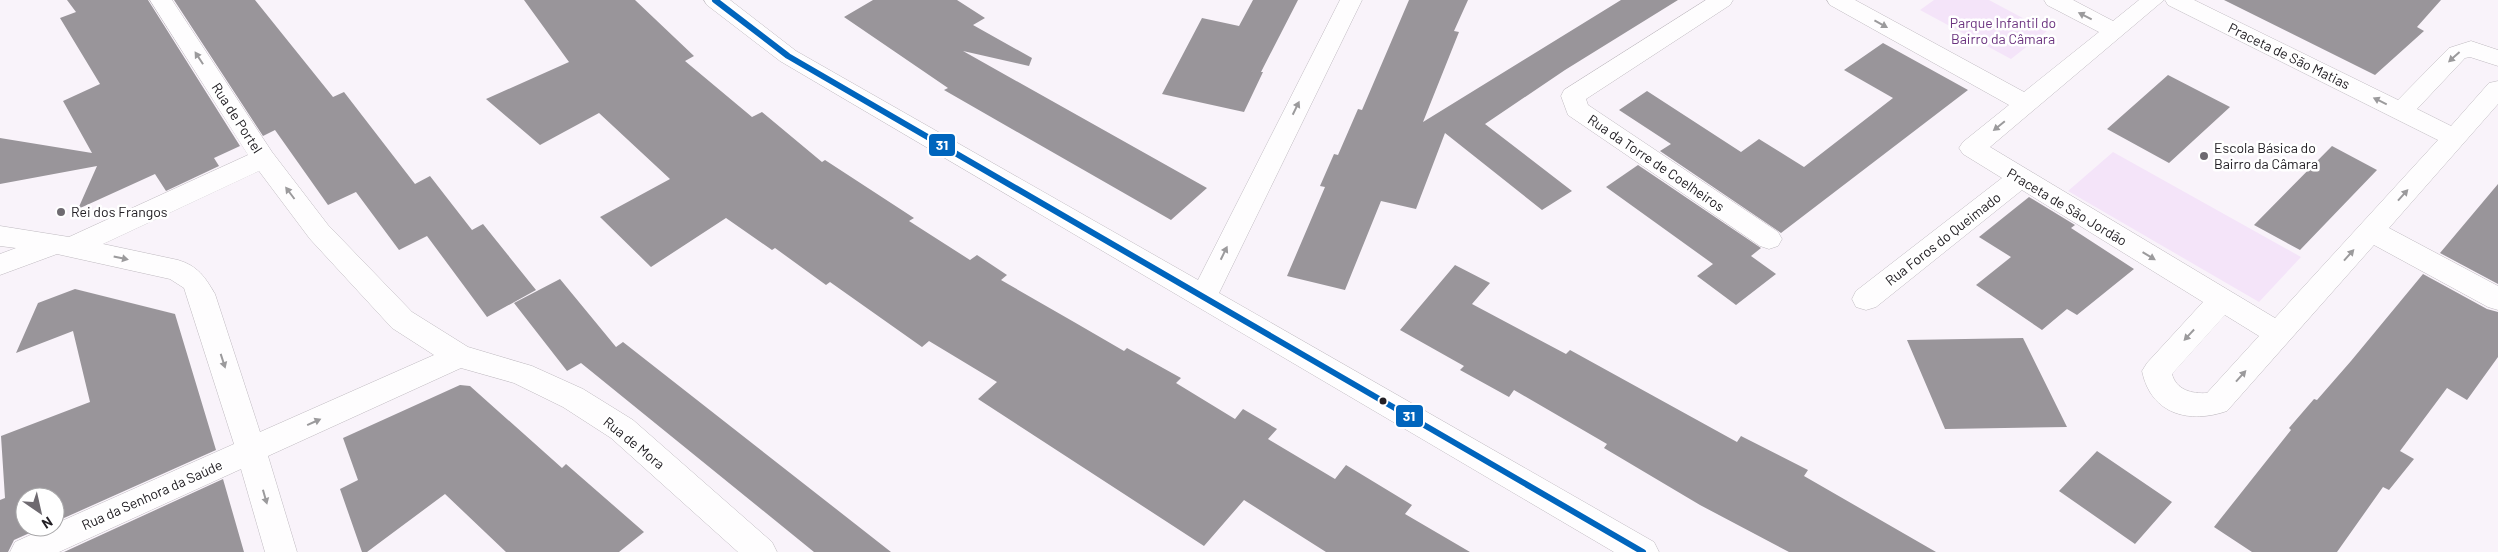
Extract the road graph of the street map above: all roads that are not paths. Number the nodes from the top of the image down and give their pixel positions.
1 (161, 0) edge
2 (715, 0) edge
3 (1351, 0) edge
4 (1722, 0) edge
5 (1838, 0) edge
6 (2055, 0) edge
7 (2153, 0) edge
8 (2182, 1) edge
9 (2115, 31) junction
10 (2498, 58) edge
11 (2498, 90) edge
12 (2026, 104) junction
13 (2402, 111) junction
14 (2454, 138) junction
15 (264, 158) junction
16 (2020, 178) junction
17 (2371, 231) junction
18 (0, 236) edge
19 (1769, 239) dead end
20 (64, 245) junction
21 (0, 265) edge
22 (1203, 297) junction
23 (1866, 299) dead end
24 (2498, 299) edge
25 (2222, 300) junction
26 (2279, 334) junction
27 (459, 356) junction
28 (251, 450) junction
29 (26, 552) edge
30 (281, 552) edge
31 (761, 552) edge
32 (1643, 552) edge

15 -> 1 street, Rua de Portel
2 - 22 street
22 -> 3 street
4 - 19 street, Rua da Torre de Coelheiros
5 -> 12 street
9 -> 6 street
7 - 9 street
13 -> 8 street, Praceta de São Matias
9 - 12 street
10 -> 13 street
11 - 14 street
12 -> 16 street, Praceta de São Jordão
13 - 14 street, Praceta de São Matias
17 -> 14 street
15 - 20 street
27 -> 15 street, Rua de Portel
16 - 23 street, Rua Foros do Queimado
16 -> 25 street, Praceta de São Jordão
17 - 24 street
26 -> 17 street
18 - 20 street
20 - 21 street
20 -> 28 street
22 - 32 street
25 - 26 street, Praceta de São Jordão
25 -> 26 street
28 -> 27 street, Rua da Senhora da Saúde
27 - 31 street, Rua de Mora
28 - 29 street, Rua da Senhora da Saúde
28 -> 30 street

